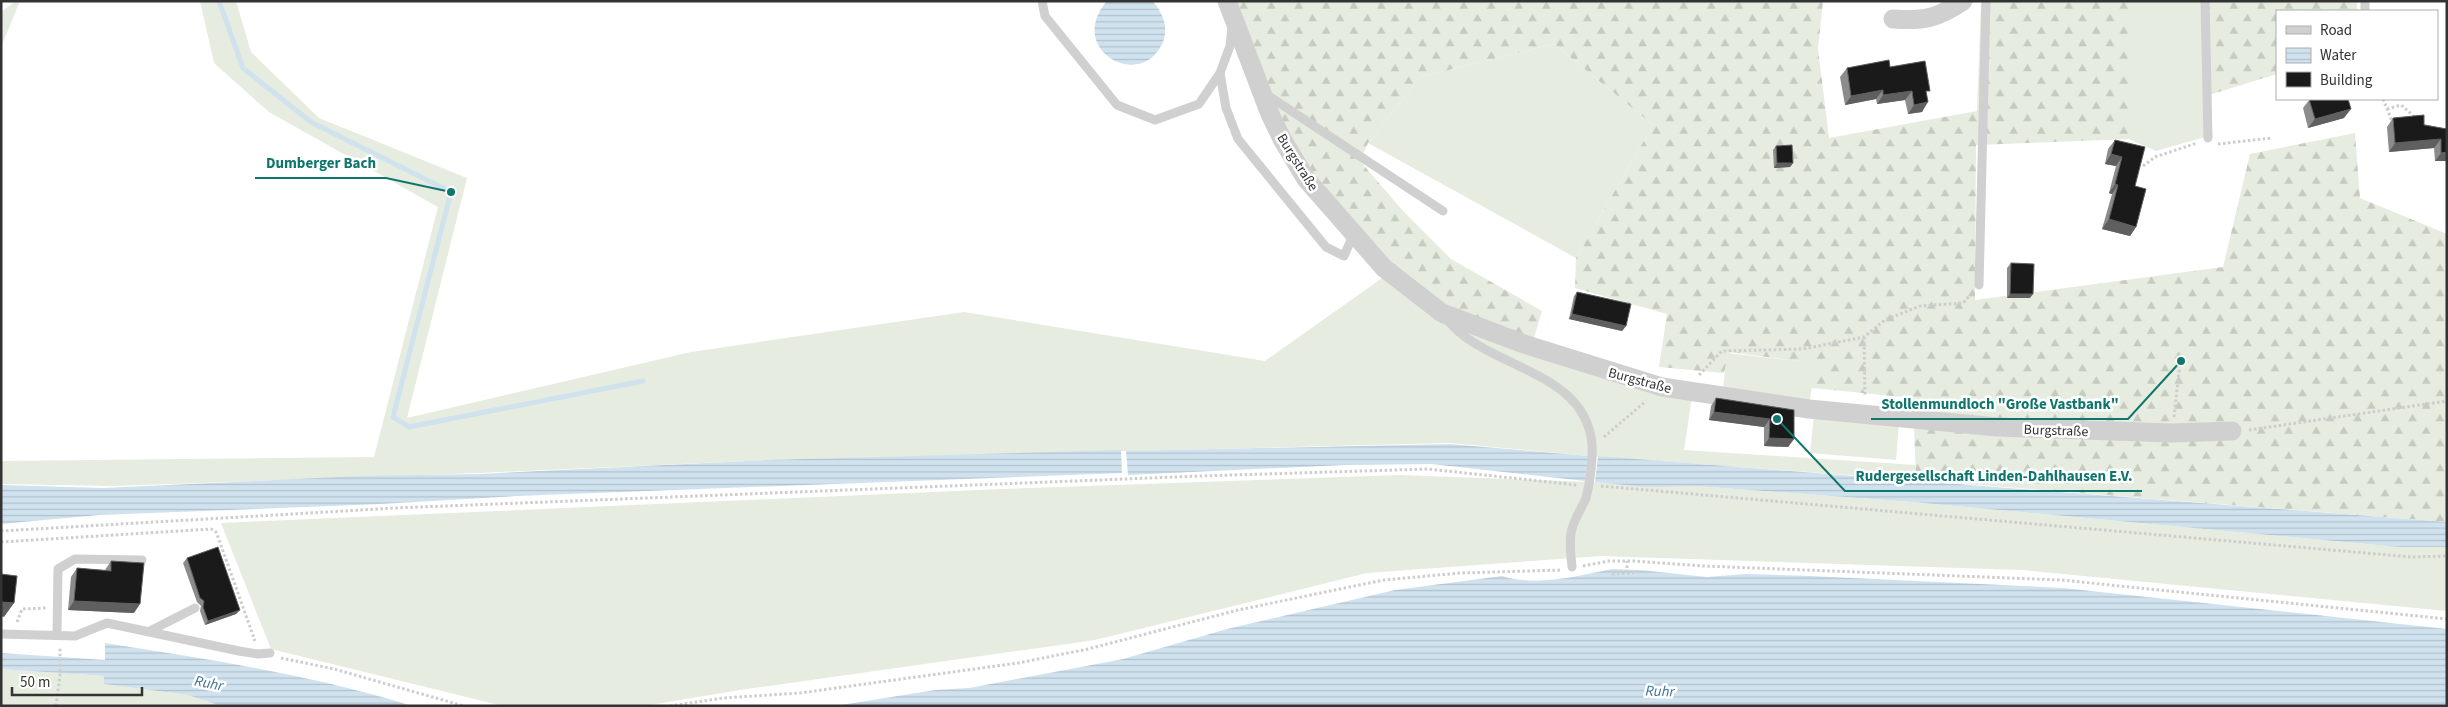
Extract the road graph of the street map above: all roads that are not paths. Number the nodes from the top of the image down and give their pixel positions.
1 (1042, 1) edge
2 (1963, 1) edge
3 (1986, 1) edge
4 (2206, 1) edge
5 (1230, 10) edge
6 (1893, 19) dead end
7 (1220, 73) junction
8 (1260, 90) junction
9 (2208, 138) road end
10 (1443, 211) dead end
11 (1354, 233) junction
12 (1979, 285) dead end
13 (1442, 313) junction
14 (2232, 431) road end
15 (142, 560) dead end
16 (1572, 567) road end
17 (195, 608) dead end
18 (148, 632) junction
19 (1, 634) edge
20 (57, 634) junction
21 (270, 653) road end

1 - 7 lane
2 - 6 street
3 - 12 lane
4 - 9 lane
5 - 7 lane
5 - 8 street, Burgstraße
7 - 11 lane
8 - 10 lane
8 - 11 street, Burgstraße
11 - 13 street, Burgstraße
13 - 14 street, Burgstraße
13 - 16 lane
15 - 20 lane
17 - 18 lane
18 - 20 lane
18 - 21 lane
19 - 20 lane

